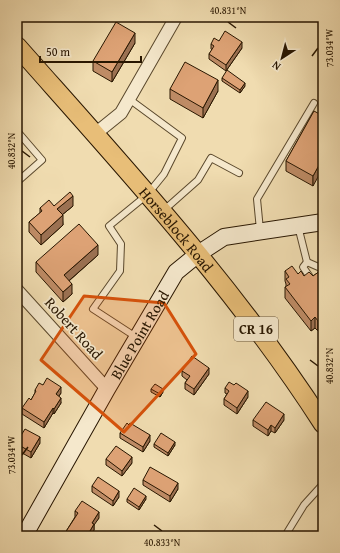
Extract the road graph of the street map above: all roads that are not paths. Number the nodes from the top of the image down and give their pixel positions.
1 (176, 17) edge
2 (17, 46) edge
3 (129, 99) junction
4 (314, 103) dead end
5 (17, 131) edge
6 (95, 134) junction
7 (239, 173) dead end
8 (17, 182) edge
9 (147, 195) junction
10 (162, 212) junction
11 (323, 222) edge
12 (298, 226) junction
13 (260, 232) junction
14 (198, 254) junction
15 (307, 262) junction
16 (323, 269) edge
17 (315, 283) edge
18 (17, 290) edge
19 (138, 338) junction
20 (107, 389) junction
21 (323, 424) edge
22 (323, 484) edge
23 (24, 536) edge
24 (286, 536) edge

1 - 3 street
2 - 6 main road, Horseblock Road / CR 16
3 - 6 street
3 - 9 lane
4 - 13 lane
5 - 8 lane
6 - 9 main road, Horseblock Road / CR 16
7 - 10 lane
9 - 10 main road, Horseblock Road / CR 16
9 - 19 lane
10 - 14 main road, Horseblock Road / CR 16
11 - 12 street, Blue Point Road
12 - 13 street, Blue Point Road
12 - 15 lane
13 - 14 street, Blue Point Road
14 - 19 street, Blue Point Road
14 - 21 main road, Horseblock Road / CR 16
15 - 16 lane
15 - 17 lane
18 - 20 street, Robert Road
19 - 20 street, Blue Point Road
20 - 23 street, Blue Point Road
22 - 24 lane

